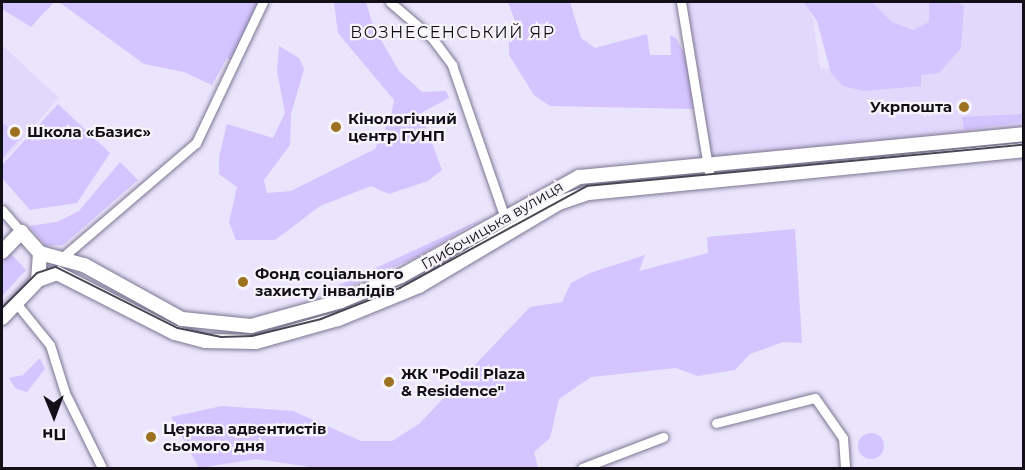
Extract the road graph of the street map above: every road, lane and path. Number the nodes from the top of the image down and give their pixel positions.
1 (263, 2) edge
2 (390, 2) edge
3 (681, 2) edge
4 (1023, 134) edge
5 (1023, 150) edge
6 (709, 165) junction
7 (710, 180) junction
8 (2, 210) edge
9 (504, 218) junction
10 (21, 232) junction
11 (2, 252) edge
12 (40, 254) junction
13 (64, 256) junction
14 (38, 280) junction
15 (16, 303) junction
16 (2, 318) edge
17 (716, 423) dead end
18 (663, 437) dead end
19 (102, 468) edge
20 (582, 468) edge
21 (845, 468) edge

1 - 13 street
2 - 9 street
3 - 6 street
4 - 6 main road, Глибочицька вулиця
5 - 7 main road, Глибочицька вулиця
6 - 7 street
6 - 9 main road, Глибочицька вулиця
7 - 14 main road, Глибочицька вулиця
8 - 10 street
9 - 13 main road, Глибочицька вулиця
10 - 11 main road
10 - 12 main road
12 - 13 main road, Глибочицька вулиця
12 - 14 main road
14 - 15 main road
15 - 16 main road
15 - 19 street
17 - 21 street
18 - 20 street

